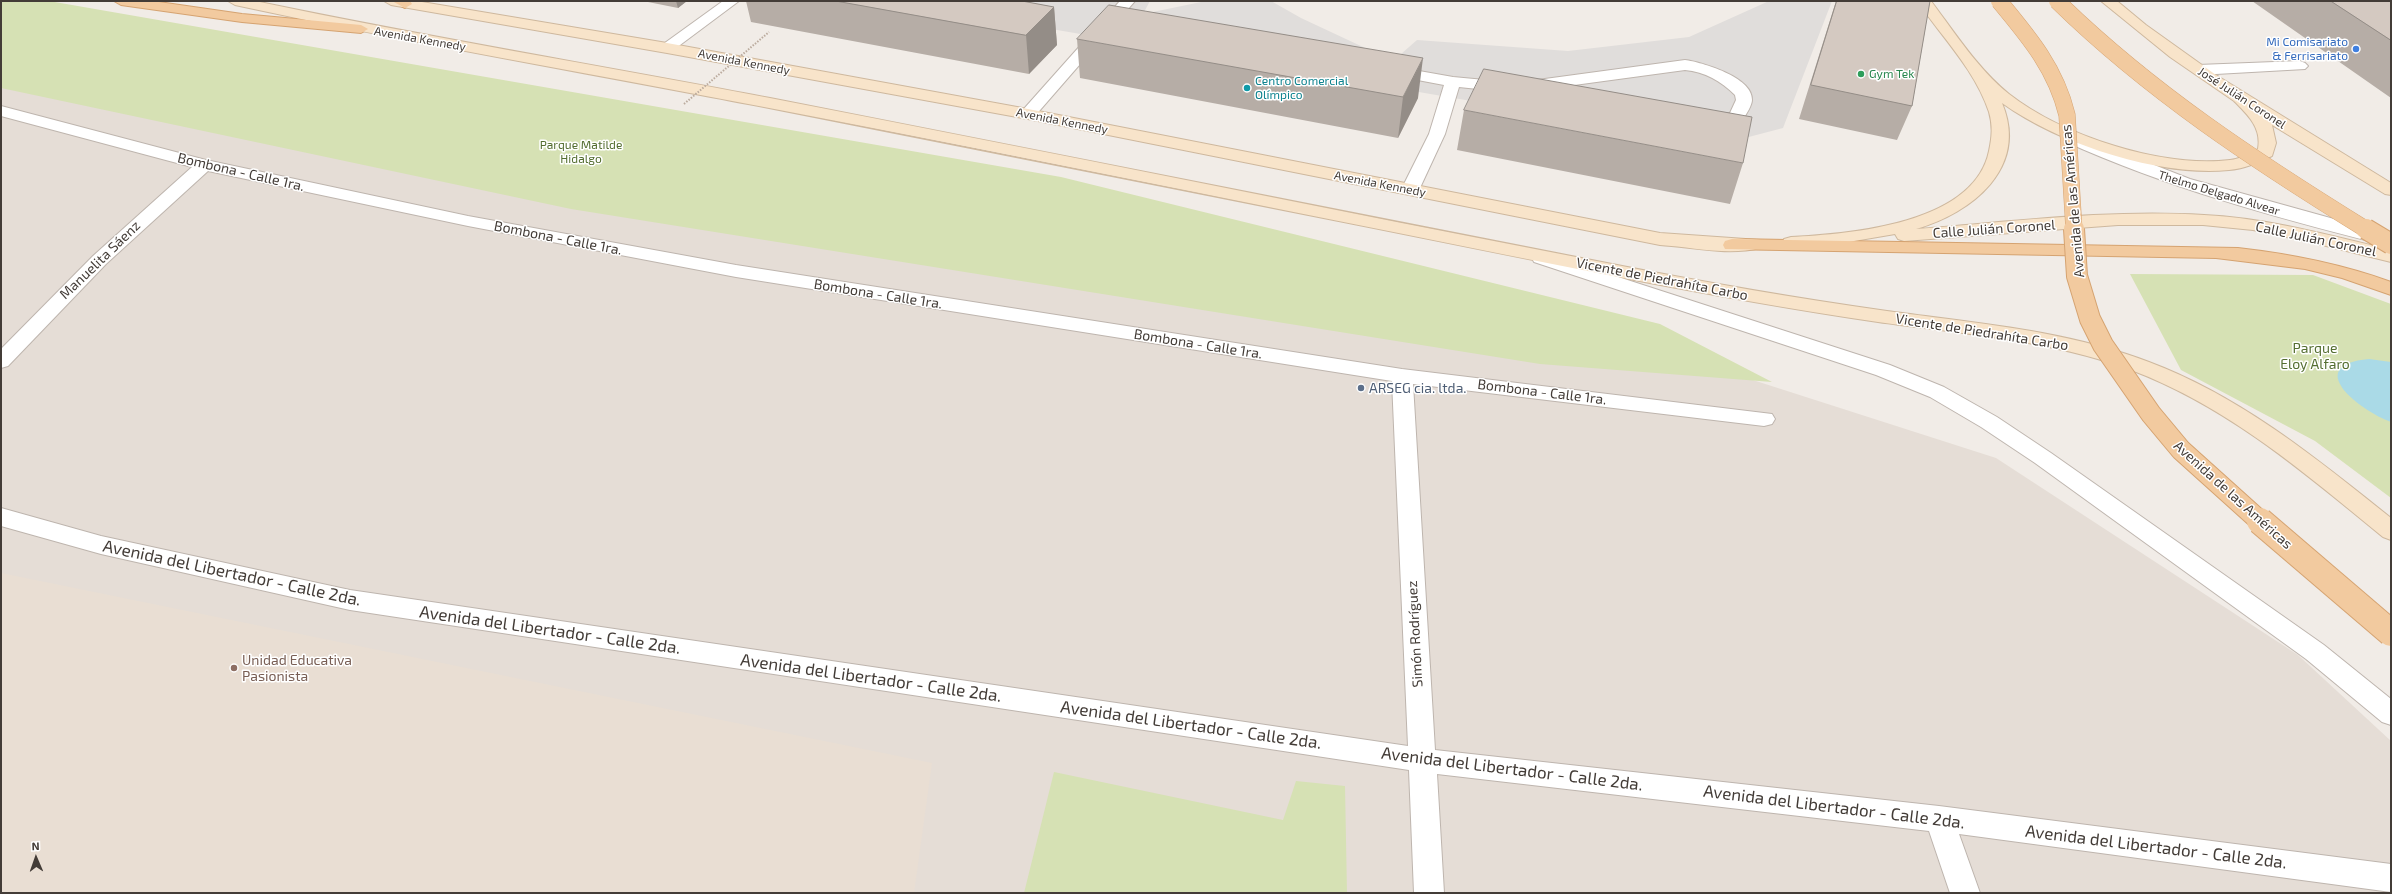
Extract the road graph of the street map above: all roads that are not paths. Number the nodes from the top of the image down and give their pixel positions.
1 (121, 1) edge
2 (235, 1) edge
3 (732, 1) edge
4 (1128, 1) edge
5 (1924, 1) edge
6 (1999, 1) edge
7 (2057, 1) edge
8 (2108, 1) edge
9 (398, 2) edge
10 (361, 29) junction
11 (668, 48) junction
12 (2300, 66) dead end
13 (1375, 69) edge
14 (2198, 70) junction
15 (1982, 78) junction
16 (1453, 82) junction
17 (1519, 88) junction
18 (2236, 94) junction
19 (1572, 96) edge
20 (1, 111) edge
21 (1028, 114) junction
22 (1693, 116) edge
23 (2053, 128) junction
24 (204, 165) junction
25 (2389, 188) edge
26 (1410, 190) junction
27 (2391, 240) edge
28 (1810, 242) junction
29 (2391, 244) edge
30 (1732, 245) junction
31 (1525, 253) junction
32 (2391, 256) edge
33 (2391, 289) edge
34 (1, 361) edge
35 (1402, 376) junction
36 (1764, 419) dead end
37 (1, 518) edge
38 (2391, 532) edge
39 (2391, 633) edge
40 (2391, 714) edge
41 (1422, 760) junction
42 (1939, 819) junction
43 (2391, 878) edge
44 (1429, 893) edge
45 (1965, 893) edge

1 - 10 main road
2 - 10 main road, Avenida Kennedy
3 - 11 street
4 - 21 street
5 - 15 main road
6 - 39 main road, Avenida de las Américas, bridge
7 - 29 main road, bridge
8 - 14 main road, José Julián Coronel
9 - 11 main road, Avenida Kennedy
10 - 31 main road, Avenida Kennedy
11 - 21 main road, Avenida Kennedy
12 - 14 street
13 - 16 street
14 - 18 main road, José Julián Coronel
15 - 23 main road
15 - 28 main road
16 - 17 street
16 - 26 street
17 - 19 street
17 - 22 street
18 - 23 main road
18 - 25 main road, José Julián Coronel
20 - 24 street, Bombona - Calle 1ra.
21 - 26 main road, Avenida Kennedy
23 - 27 street, Thelmo Delgado Alvear
24 - 34 street, Manuelita Sáenz
24 - 35 street, Bombona - Calle 1ra.
26 - 30 main road, Avenida Kennedy
28 - 30 main road, Avenida Kennedy
28 - 32 main road, Calle Julián Coronel
30 - 33 main road
31 - 38 main road, Vicente de Piedrahíta Carbo
31 - 40 street
35 - 36 street, Bombona - Calle 1ra.
35 - 41 street, Simón Rodríguez
37 - 41 street, Avenida del Libertador - Calle 2da.
41 - 42 street, Avenida del Libertador - Calle 2da.
41 - 44 street, Simón Rodríguez
42 - 43 street, Avenida del Libertador - Calle 2da.
42 - 45 street

